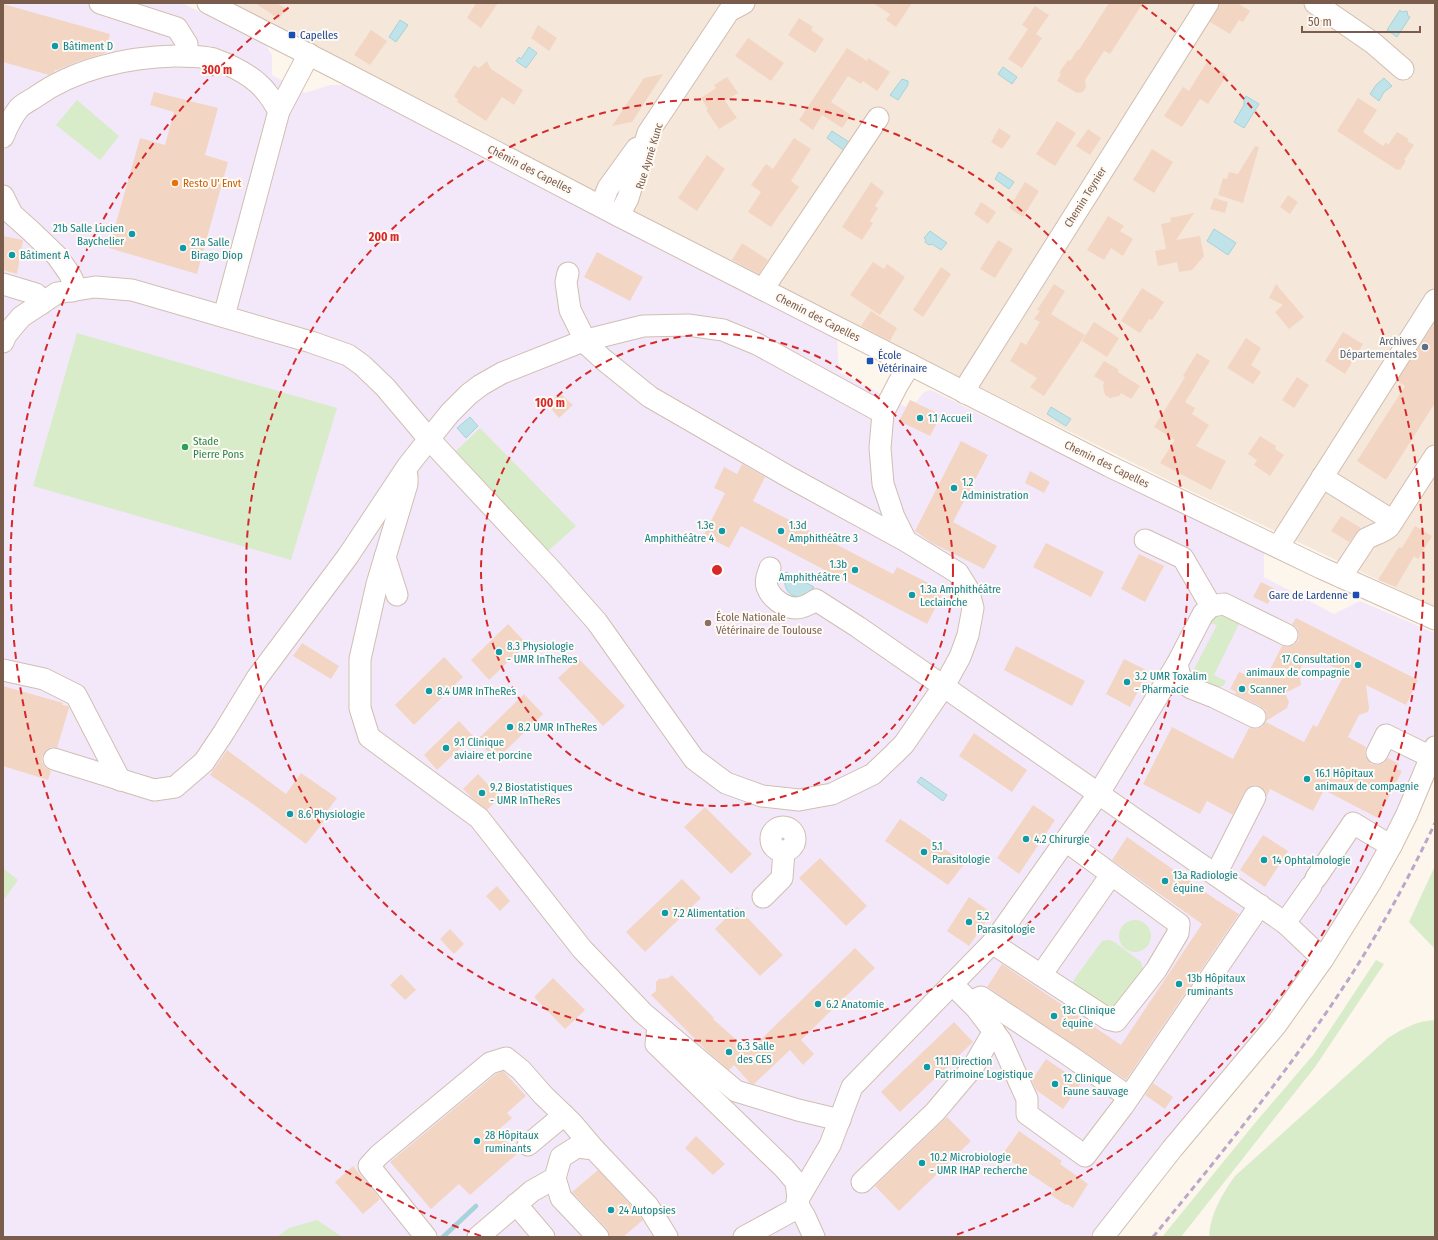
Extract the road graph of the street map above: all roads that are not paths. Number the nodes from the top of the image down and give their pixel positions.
1 (100, 3) edge
2 (208, 3) edge
3 (744, 3) edge
4 (1208, 3) edge
5 (1315, 3) edge
6 (309, 54) junction
7 (187, 56) junction
8 (1403, 68) dead end
9 (669, 100) junction
10 (279, 111) junction
11 (878, 118) dead end
12 (3, 137) edge
13 (3, 196) edge
14 (610, 211) junction
15 (568, 273) dead end
16 (3, 284) edge
17 (763, 289) junction
18 (72, 291) junction
19 (1435, 300) edge
20 (41, 304) junction
21 (224, 316) junction
22 (583, 341) junction
23 (3, 342) edge
24 (910, 364) junction
25 (965, 393) junction
26 (883, 413) junction
27 (429, 439) junction
28 (1435, 456) edge
29 (407, 468) junction
30 (1322, 477) junction
31 (1393, 521) junction
32 (1145, 540) dead end
33 (906, 541) junction
34 (1278, 547) junction
35 (385, 557) junction
36 (770, 568) dead end
37 (1341, 577) junction
38 (397, 595) dead end
39 (1211, 606) junction
40 (1435, 619) edge
41 (1287, 635) dead end
42 (1177, 664) junction
43 (3, 670) edge
44 (944, 686) junction
45 (1255, 717) dead end
46 (1433, 752) edge
47 (1377, 753) dead end
48 (54, 759) dead end
49 (120, 780) junction
50 (1099, 793) junction
51 (1255, 797) dead end
52 (788, 799) junction
53 (1066, 841) junction
54 (1391, 846) junction
55 (1216, 874) junction
56 (1111, 875) junction
57 (763, 897) dead end
58 (1260, 905) junction
59 (1285, 922) junction
60 (992, 943) junction
61 (1323, 959) junction
62 (1041, 975) junction
63 (952, 984) junction
64 (970, 1002) junction
65 (658, 1027) junction
66 (994, 1031) junction
67 (1129, 1097) junction
68 (564, 1115) junction
69 (840, 1120) junction
70 (528, 1145) dead end
71 (594, 1149) junction
72 (555, 1178) junction
73 (862, 1182) dead end
74 (516, 1204) junction
75 (798, 1204) junction
76 (760, 1232) edge
77 (426, 1237) edge
78 (478, 1237) edge
79 (544, 1237) edge
80 (598, 1237) edge
81 (667, 1237) edge
82 (744, 1237) edge
83 (814, 1237) edge
84 (1103, 1237) edge

1 - 7 street
2 - 6 street, Chemin des Capelles
3 - 9 street, Rue Aymé Kunc
4 - 25 street, Chemin Teynier
5 - 8 street
6 - 10 street
6 - 14 street, Chemin des Capelles
7 - 10 street
7 - 12 street
9 - 14 street, Rue Aymé Kunc
9 - 14 street, Rue Aymé Kunc
10 - 21 street
11 - 17 street
13 - 18 street
14 - 17 street, Chemin des Capelles
15 - 22 street
16 - 20 street
17 - 24 street, Chemin des Capelles
18 - 20 street
18 - 21 street
19 - 30 street
20 - 23 street
21 - 27 street
22 - 26 street
22 - 27 street
22 - 33 street
24 - 25 street, Chemin des Capelles
24 - 26 street
25 - 34 street, Chemin des Capelles
26 - 33 street
27 - 29 street
27 - 52 street
28 - 31 street
29 - 35 street
29 - 49 street
30 - 31 street
30 - 34 street
31 - 37 street
32 - 39 street
33 - 44 street
34 - 37 street, Chemin des Capelles
35 - 38 street
35 - 65 street
36 - 44 street
37 - 40 street, Chemin des Capelles
39 - 41 street
39 - 42 street
42 - 45 street
42 - 50 street
43 - 49 street
44 - 50 street
44 - 52 street
46 - 47 street
46 - 54 street
48 - 49 street
50 - 53 street
50 - 55 street
51 - 55 street
52 - 57 street
53 - 56 street
53 - 60 street
54 - 59 street
54 - 61 street
55 - 58 street
56 - 62 street
56 - 62 street
58 - 59 street
58 - 67 street
59 - 61 street
60 - 62 street
60 - 63 street
61 - 84 street
63 - 64 street
63 - 69 street
64 - 66 street
64 - 67 street
65 - 69 street
65 - 75 street
66 - 67 street
66 - 73 street
68 - 70 street
68 - 71 street
68 - 77 street
69 - 75 street
71 - 72 street
71 - 81 street
72 - 74 street
72 - 80 street
74 - 78 street
74 - 79 street
75 - 76 street
75 - 83 street
76 - 82 street

